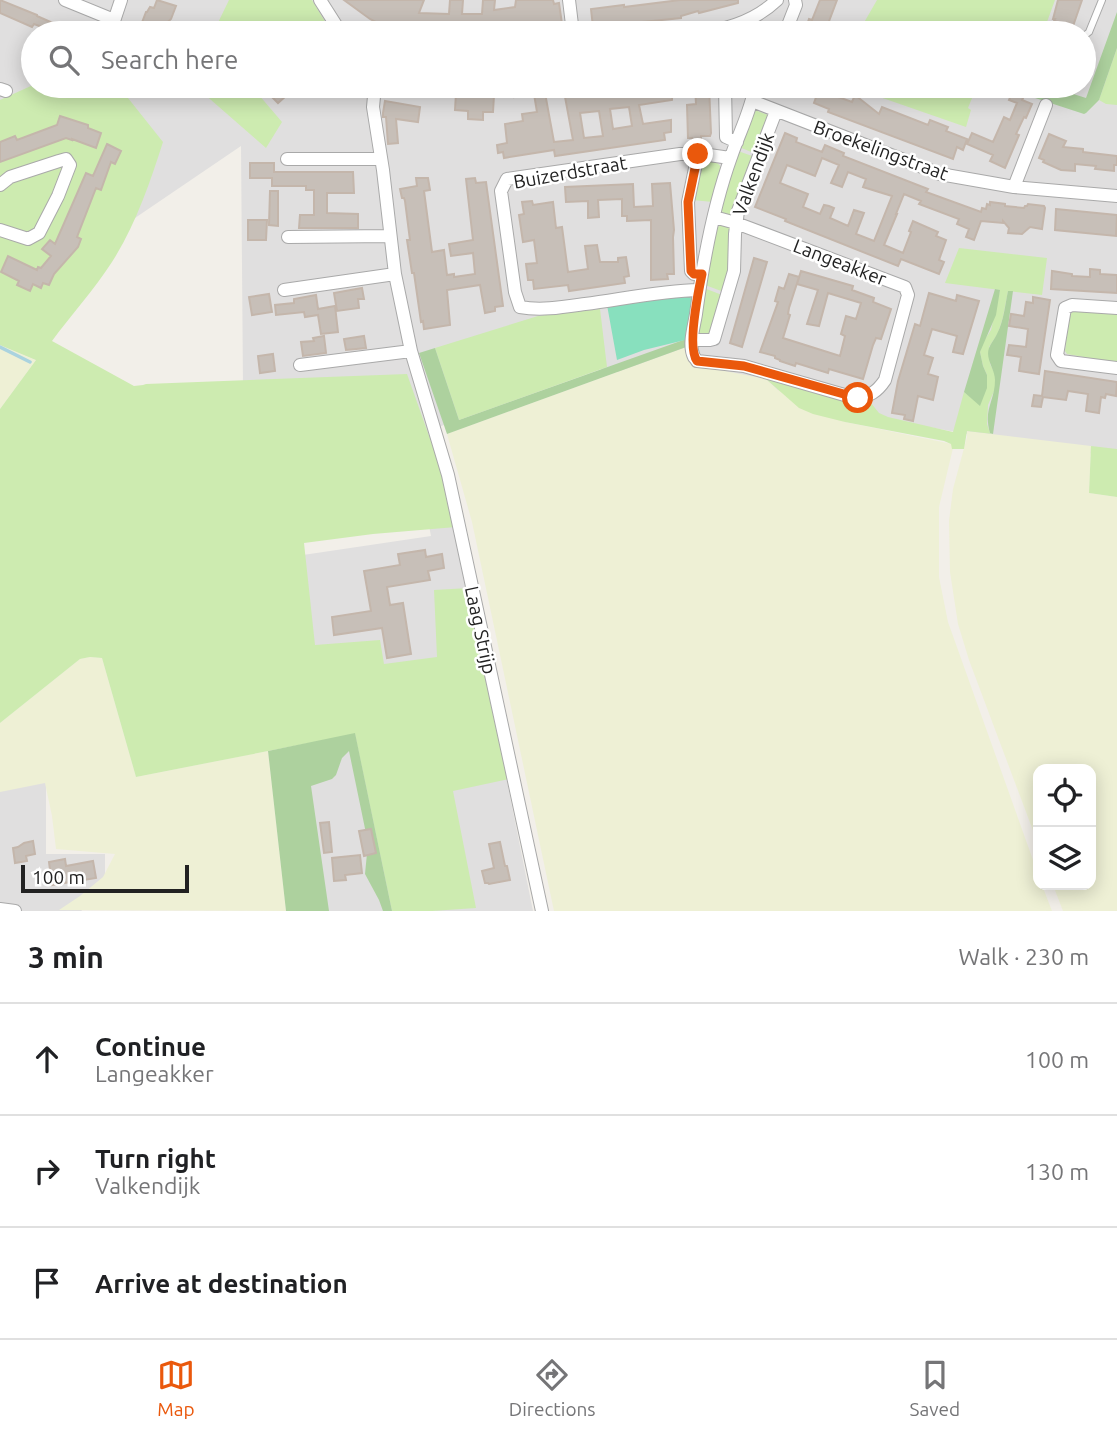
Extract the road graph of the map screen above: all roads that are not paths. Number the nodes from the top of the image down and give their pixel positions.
1 (65, 0) edge
2 (121, 0) edge
3 (320, 0) edge
4 (569, 0) edge
5 (777, 0) edge
6 (795, 0) edge
7 (1102, 0) edge
8 (114, 20) joint
9 (333, 21) edge
10 (572, 21) edge
11 (755, 21) edge
12 (790, 21) edge
13 (1093, 21) edge
14 (374, 98) edge
15 (725, 98) edge
16 (753, 98) edge
17 (752, 101) junction
18 (1046, 105) dead end
19 (776, 111) junction
20 (737, 142) junction
21 (698, 154) junction
22 (730, 158) junction
23 (286, 159) dead end
24 (381, 159) junction
25 (0, 185) edge
26 (1014, 187) junction
27 (1117, 197) edge
28 (714, 217) junction
29 (736, 223) junction
30 (0, 230) edge
31 (390, 236) junction
32 (288, 237) dead end
33 (395, 274) junction
34 (702, 274) junction
35 (284, 290) dead end
36 (699, 290) junction
37 (1117, 308) edge
38 (692, 341) junction
39 (411, 351) junction
40 (300, 365) dead end
41 (1117, 368) edge
42 (0, 909) edge
43 (15, 911) edge
44 (542, 911) edge

1 - 8 street
2 - 8 street
3 - 9 street
4 - 10 street
5 - 11 street
6 - 12 street
7 - 13 lane
14 - 24 street, Laag Strijp
15 - 20 street, Valkendijk
16 - 17 street, Valkendijk
17 - 19 street, Broekelingstraat
17 - 20 street, Valkendijk
18 - 26 street
19 - 26 street, Broekelingstraat
19 - 29 street, Valkendijk
20 - 22 street, Valkendijk
21 - 22 street, Buizerdstraat
21 - 34 street
21 - 36 street, Buizerdstraat
22 - 28 street, Valkendijk
23 - 24 street
24 - 31 street, Laag Strijp
25 - 30 street
26 - 27 street, Broekelingstraat
28 - 29 street, Langeakker
28 - 34 street, Valkendijk
29 - 38 street, Valkendijk
29 - 38 street, Langeakker
31 - 32 street
31 - 33 street, Laag Strijp
33 - 35 street
33 - 39 street, Laag Strijp
34 - 36 street, Valkendijk
36 - 38 street, Valkendijk
37 - 41 street
39 - 40 street
39 - 44 street, Laag Strijp
42 - 43 street

